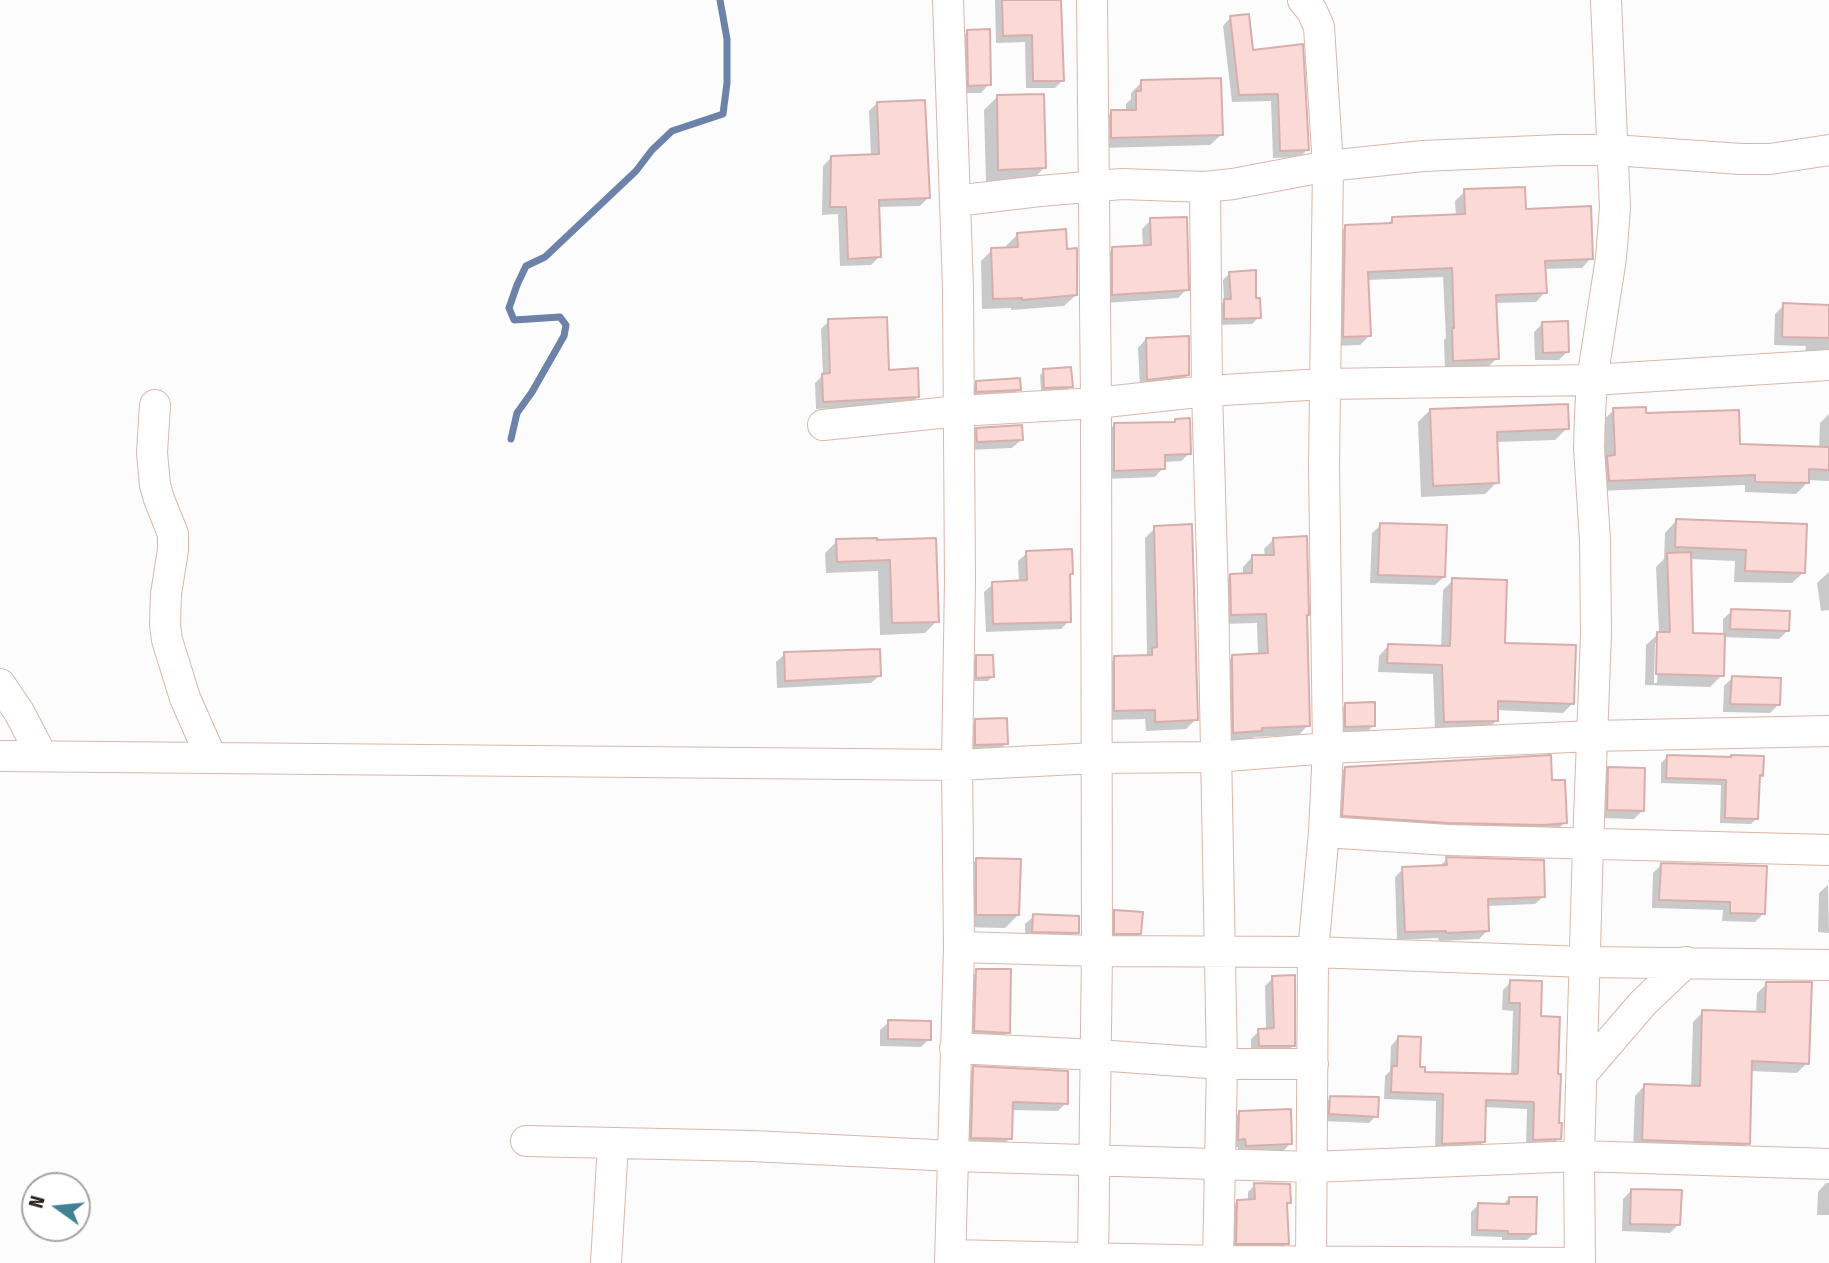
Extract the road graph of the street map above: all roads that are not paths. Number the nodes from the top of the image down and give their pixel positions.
1 (948, 0) edge
2 (1092, 0) edge
3 (1303, 0) edge
4 (1606, 0) edge
5 (1613, 150) junction
6 (1829, 150) edge
7 (1328, 166) junction
8 (1093, 187) junction
9 (1205, 187) junction
10 (955, 201) junction
11 (1829, 365) edge
12 (1592, 380) junction
13 (1324, 384) junction
14 (1206, 391) junction
15 (1096, 403) junction
16 (155, 405) dead end
17 (959, 411) junction
18 (823, 425) dead end
19 (0, 684) edge
20 (1829, 731) edge
21 (1592, 736) junction
22 (1328, 748) junction
23 (0, 756) edge
24 (42, 756) junction
25 (212, 757) junction
26 (1215, 757) junction
27 (1096, 758) junction
28 (957, 765) junction
29 (1324, 832) junction
30 (1588, 845) junction
31 (1829, 850) edge
32 (959, 947) junction
33 (1097, 951) junction
34 (1219, 952) junction
35 (1313, 952) junction
36 (1585, 962) junction
37 (1686, 962) junction
38 (1829, 965) edge
39 (955, 1048) junction
40 (1097, 1055) junction
41 (1222, 1064) junction
42 (1313, 1065) junction
43 (1582, 1074) junction
44 (526, 1141) dead end
45 (613, 1144) junction
46 (954, 1156) junction
47 (1579, 1156) junction
48 (1095, 1159) junction
49 (1221, 1164) junction
50 (1829, 1164) edge
51 (1312, 1167) junction
52 (951, 1259) edge
53 (1093, 1260) edge
54 (1218, 1262) edge
55 (1311, 1262) edge
56 (606, 1263) edge
57 (1580, 1263) edge

1 - 10 street
2 - 8 street
3 - 7 street
4 - 5 street
5 - 6 street
5 - 7 street
5 - 12 street
7 - 9 street
7 - 13 street
8 - 9 street
8 - 10 street
8 - 15 street
9 - 14 street
10 - 17 street
11 - 12 street
12 - 13 street
12 - 21 street
13 - 14 street
13 - 22 street
14 - 15 street
14 - 26 street
15 - 17 street
15 - 27 street
16 - 25 street
17 - 18 street
17 - 28 street
19 - 24 street
20 - 21 street
21 - 22 street
21 - 30 street
22 - 26 street
22 - 29 street
23 - 24 street
24 - 25 street
25 - 28 street
26 - 27 street
26 - 34 street
27 - 28 street
27 - 33 street
28 - 32 street
29 - 30 street
29 - 35 street
30 - 31 street
30 - 36 street
32 - 33 street
32 - 39 street
33 - 34 street
33 - 40 street
34 - 35 street
34 - 41 street
35 - 36 street
35 - 42 street
36 - 37 street
36 - 43 street
37 - 38 street
37 - 43 street
39 - 40 street
39 - 46 street
40 - 41 street
40 - 48 street
41 - 42 street
41 - 49 street
42 - 51 street
43 - 47 street
44 - 45 street
45 - 46 street
45 - 56 street
46 - 48 street
46 - 52 street
47 - 50 street
47 - 51 street
47 - 57 street
48 - 49 street
48 - 53 street
49 - 51 street
49 - 54 street
51 - 55 street
52 - 53 street
53 - 54 street
54 - 55 street
55 - 57 street

